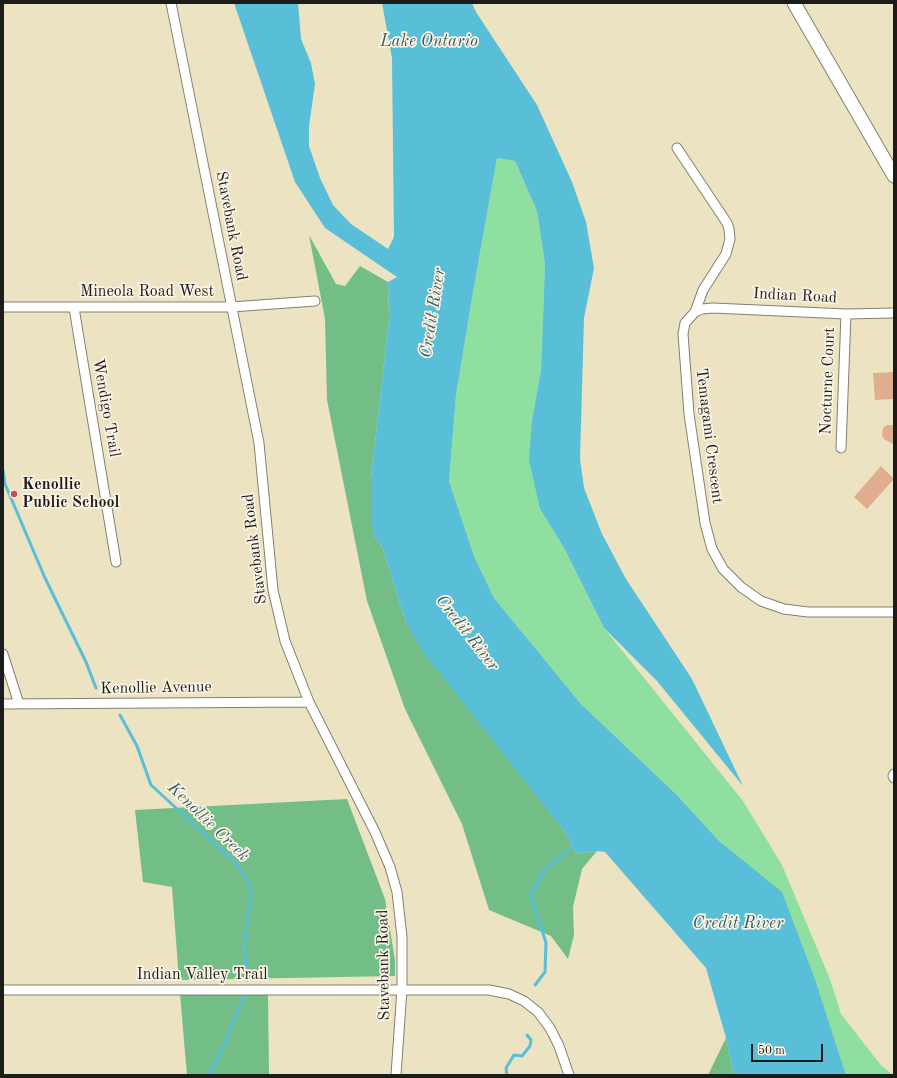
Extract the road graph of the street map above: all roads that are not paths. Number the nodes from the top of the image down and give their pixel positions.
1 (171, 3) edge
2 (794, 3) edge
3 (677, 148) dead end
4 (894, 176) edge
5 (315, 301) dead end
6 (3, 306) edge
7 (74, 307) junction
8 (231, 307) junction
9 (695, 312) junction
10 (894, 313) edge
11 (846, 314) junction
12 (841, 448) dead end
13 (116, 562) dead end
14 (894, 612) edge
15 (3, 654) edge
16 (309, 702) junction
17 (3, 704) edge
18 (19, 704) junction
19 (894, 774) edge
20 (894, 778) edge
21 (402, 989) junction
22 (3, 990) edge
23 (396, 1075) edge
24 (569, 1075) edge

1 - 8 street, Stavebank Road
2 - 4 main road
3 - 9 street, Temagami Crescent
5 - 8 street, Mineola Road West
6 - 7 street, Mineola Road West
7 - 8 street, Mineola Road West
7 - 13 street, Wendigo Trail
8 - 16 street, Stavebank Road
9 - 11 street, Indian Road
9 - 14 street, Temagami Crescent
10 - 11 street, Indian Road
11 - 12 street, Nocturne Court
15 - 18 street
16 - 18 street, Kenollie Avenue
16 - 21 street, Stavebank Road
17 - 18 street, Kenollie Avenue
19 - 20 street
21 - 22 street, Indian Valley Trail
21 - 23 street, Stavebank Road
21 - 24 street, Indian Valley Trail

